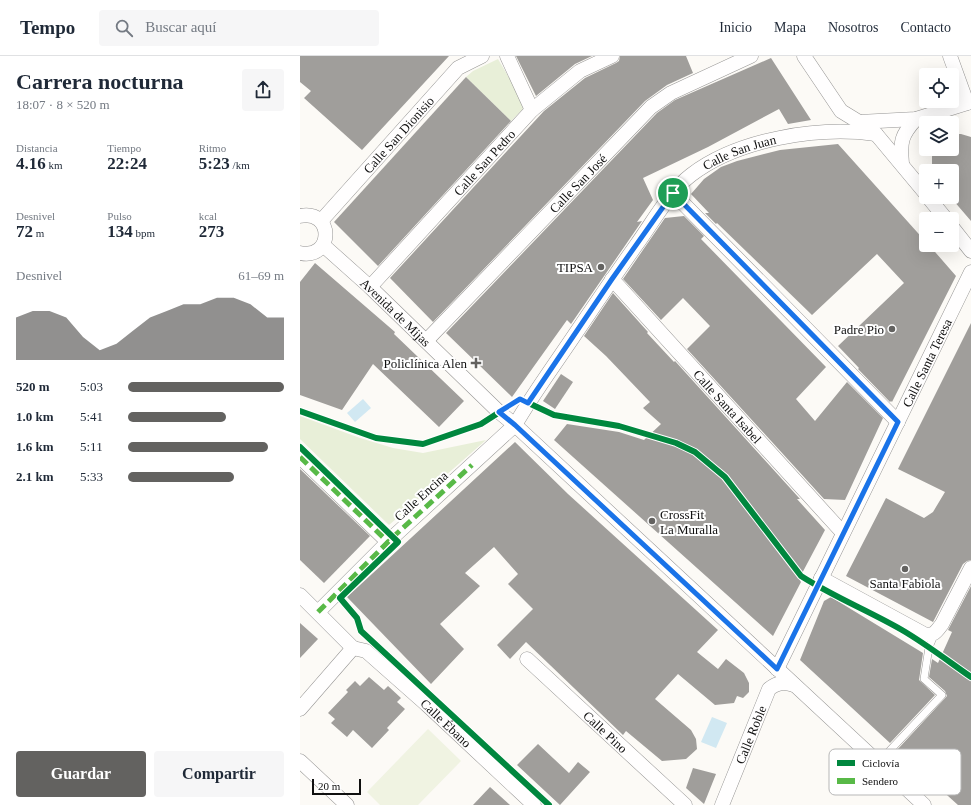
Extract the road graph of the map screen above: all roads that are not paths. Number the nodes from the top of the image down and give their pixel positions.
1 (482, 56) edge
2 (507, 56) edge
3 (612, 56) edge
4 (751, 56) edge
5 (804, 56) edge
6 (950, 56) edge
7 (969, 102) edge
8 (532, 110) junction
9 (841, 111) junction
10 (916, 119) junction
11 (859, 122) junction
12 (833, 131) junction
13 (876, 134) junction
14 (902, 164) junction
15 (919, 185) edge
16 (673, 193) junction
17 (934, 204) edge
18 (940, 212) edge
19 (300, 216) edge
20 (321, 221) junction
21 (959, 236) edge
22 (323, 245) junction
23 (971, 251) edge
24 (300, 253) edge
25 (971, 272) edge
26 (612, 279) junction
27 (370, 287) junction
28 (426, 341) junction
29 (898, 422) junction
30 (515, 425) junction
31 (300, 456) edge
32 (843, 533) junction
33 (388, 542) junction
34 (971, 568) edge
35 (821, 578) junction
36 (300, 595) edge
37 (318, 612) junction
38 (936, 632) junction
39 (353, 648) junction
40 (527, 659) dead end
41 (777, 669) junction
42 (794, 685) junction
43 (300, 709) edge
44 (865, 749) edge
45 (891, 749) edge
46 (300, 761) edge
47 (914, 795) edge
48 (347, 805) edge
49 (534, 805) edge
50 (685, 805) edge
51 (722, 805) edge
52 (924, 805) edge

1 - 20 street, Calle San Dionisio
2 - 8 street
3 - 8 street, Calle San Pedro
4 - 28 street, Calle San José
5 - 9 street
6 - 7 street
7 - 10 street
8 - 27 street, Calle San Pedro
9 - 11 street
9 - 12 street
10 - 11 street
10 - 14 street
11 - 13 street
12 - 13 street, Calle San Juan
12 - 16 street, Calle San Juan
13 - 14 street
14 - 15 street
16 - 26 street, Calle San Juan
16 - 29 street
17 - 18 street
19 - 20 street
20 - 22 street
21 - 23 street
22 - 24 street
22 - 27 street, Avenida de Mijas
25 - 29 street, Calle Santa Teresa
26 - 30 street, Calle San Juan
26 - 32 street, Calle Santa Isabel
27 - 28 street, Avenida de Mijas
28 - 30 street, Avenida de Mijas
29 - 32 street, Calle Santa Teresa
30 - 33 street, Calle Encina
30 - 41 street, Avenida de Mijas
31 - 33 street
32 - 35 street, Calle Santa Teresa
33 - 37 street, Calle Encina
34 - 38 street
35 - 38 street
35 - 41 street, Calle Santa Teresa
36 - 37 street
37 - 39 street
38 - 45 lane
39 - 43 street
39 - 49 street, Calle Ébano
40 - 50 street, Calle Pino
41 - 42 street, Avenida de Mijas
42 - 44 street, Avenida de Mijas
42 - 51 street, Calle Roble
46 - 48 street
47 - 52 street, Avenida de Mijas

